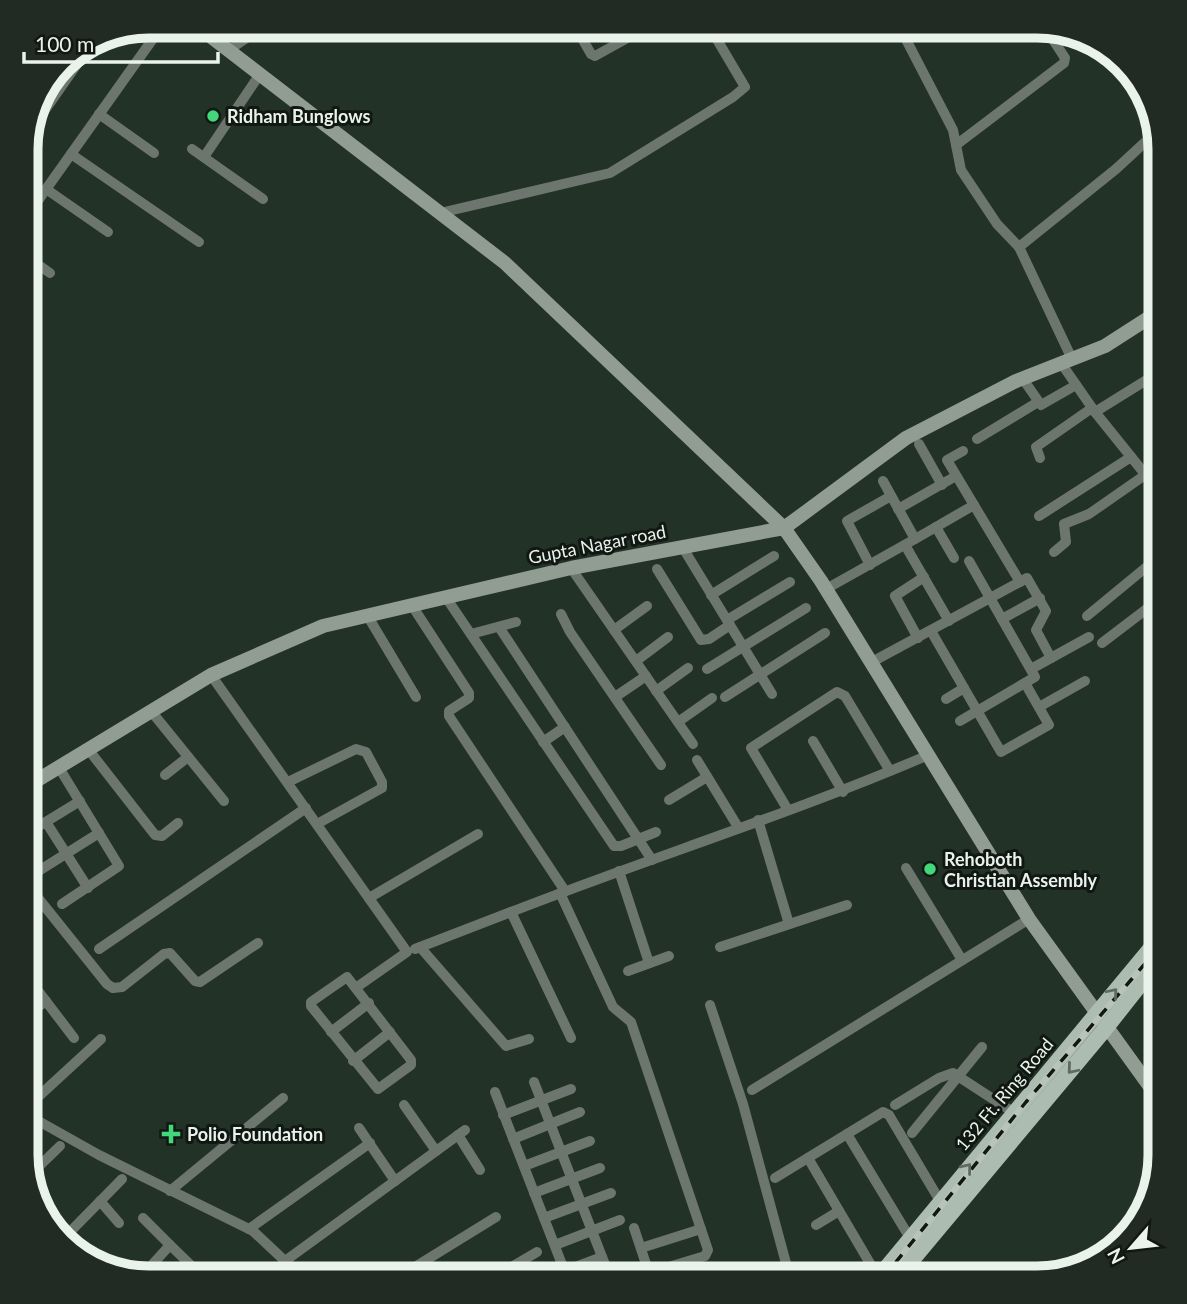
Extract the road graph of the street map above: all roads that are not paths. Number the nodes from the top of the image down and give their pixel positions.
1 (153, 39) edge
2 (214, 39) edge
3 (245, 39) edge
4 (584, 39) edge
5 (626, 39) edge
6 (717, 39) edge
7 (906, 39) edge
8 (1053, 40) edge
9 (229, 50) junction
10 (75, 67) edge
11 (260, 74) junction
12 (48, 106) edge
13 (99, 114) junction
14 (1147, 140) edge
15 (956, 145) junction
16 (192, 149) dead end
17 (71, 153) junction
18 (155, 153) dead end
19 (204, 157) junction
20 (46, 189) junction
21 (39, 199) edge
22 (262, 199) dead end
23 (440, 213) junction
24 (108, 232) dead end
25 (199, 242) dead end
26 (1018, 247) junction
27 (39, 265) edge
28 (50, 273) dead end
29 (1148, 318) edge
30 (1067, 361) junction
31 (1148, 378) edge
32 (1023, 379) junction
33 (1076, 385) junction
34 (1038, 402) junction
35 (1093, 410) junction
36 (977, 439) dead end
37 (919, 444) dead end
38 (963, 451) dead end
39 (1130, 457) junction
40 (1040, 458) dead end
41 (1145, 475) junction
42 (957, 476) junction
43 (1148, 479) edge
44 (883, 481) dead end
45 (942, 485) junction
46 (891, 496) junction
47 (974, 505) junction
48 (898, 509) junction
49 (1039, 516) dead end
50 (936, 527) junction
51 (784, 528) junction
52 (910, 542) junction
53 (683, 548) junction
54 (1054, 552) dead end
55 (774, 556) dead end
56 (954, 558) dead end
57 (969, 561) dead end
58 (870, 565) junction
59 (1148, 566) edge
60 (571, 568) junction
61 (657, 569) dead end
62 (924, 578) junction
63 (790, 582) dead end
64 (1020, 582) junction
65 (826, 589) junction
66 (711, 594) junction
67 (445, 596) junction
68 (1040, 598) junction
69 (990, 599) junction
70 (411, 604) junction
71 (647, 606) dead end
72 (806, 608) dead end
73 (1148, 608) edge
74 (561, 614) dead end
75 (367, 615) junction
76 (1087, 617) dead end
77 (1002, 619) junction
78 (949, 621) junction
79 (516, 622) dead end
80 (728, 623) junction
81 (499, 627) junction
82 (614, 631) junction
83 (931, 631) junction
84 (825, 633) dead end
85 (471, 634) junction
86 (1089, 637) dead end
87 (668, 638) dead end
88 (918, 638) junction
89 (1102, 643) dead end
90 (743, 647) junction
91 (1051, 658) junction
92 (636, 661) junction
93 (870, 663) junction
94 (688, 668) dead end
95 (707, 669) dead end
96 (1031, 669) junction
97 (760, 674) junction
98 (211, 675) junction
99 (646, 676) junction
100 (1085, 681) dead end
101 (1025, 683) junction
102 (964, 688) junction
103 (656, 691) junction
104 (772, 694) dead end
105 (416, 697) dead end
106 (615, 697) junction
107 (725, 697) dead end
108 (712, 698) dead end
109 (946, 699) dead end
110 (1040, 707) junction
111 (150, 711) junction
112 (977, 711) junction
113 (960, 721) dead end
114 (678, 722) junction
115 (565, 727) junction
116 (543, 741) junction
117 (813, 741) dead end
118 (693, 744) dead end
119 (88, 749) junction
120 (926, 756) junction
121 (188, 757) junction
122 (697, 760) dead end
123 (661, 765) dead end
124 (58, 766) junction
125 (890, 771) junction
126 (165, 775) dead end
127 (707, 777) junction
128 (39, 778) edge
129 (288, 782) junction
130 (843, 792) junction
131 (669, 800) dead end
132 (79, 801) junction
133 (224, 801) dead end
134 (306, 808) junction
135 (788, 810) junction
136 (758, 820) junction
137 (46, 822) junction
138 (178, 822) dead end
139 (317, 824) junction
140 (39, 826) edge
141 (738, 827) junction
142 (656, 832) dead end
143 (99, 833) junction
144 (478, 834) dead end
145 (640, 838) junction
146 (66, 854) junction
147 (652, 860) junction
148 (906, 868) dead end
149 (39, 871) edge
150 (619, 871) junction
151 (88, 888) junction
152 (563, 892) junction
153 (369, 898) junction
154 (62, 904) dead end
155 (39, 905) edge
156 (847, 905) dead end
157 (511, 912) junction
158 (1029, 919) junction
159 (789, 925) junction
160 (258, 943) dead end
161 (420, 947) junction
162 (720, 947) dead end
163 (99, 949) dead end
164 (1148, 951) edge
165 (407, 952) junction
166 (669, 956) dead end
167 (962, 960) junction
168 (649, 963) junction
169 (628, 971) dead end
170 (1148, 974) edge
171 (357, 987) junction
172 (39, 992) edge
173 (46, 1001) junction
174 (369, 1003) junction
175 (710, 1005) dead end
176 (39, 1006) edge
177 (1095, 1014) junction
178 (1105, 1029) junction
179 (331, 1032) junction
180 (390, 1032) junction
181 (74, 1038) dead end
182 (571, 1038) dead end
183 (101, 1039) dead end
184 (529, 1039) dead end
185 (982, 1047) dead end
186 (353, 1060) junction
187 (958, 1074) junction
188 (534, 1082) dead end
189 (1148, 1085) edge
190 (571, 1088) dead end
191 (752, 1090) dead end
192 (495, 1092) dead end
193 (39, 1096) edge
194 (283, 1098) dead end
195 (541, 1100) junction
196 (404, 1105) dead end
197 (895, 1105) dead end
198 (580, 1112) dead end
199 (1013, 1112) junction
200 (503, 1115) junction
201 (39, 1121) edge
202 (550, 1124) junction
203 (359, 1128) dead end
204 (912, 1133) dead end
205 (846, 1134) junction
206 (513, 1139) junction
207 (590, 1141) dead end
208 (370, 1143) junction
209 (60, 1146) dead end
210 (436, 1151) junction
211 (561, 1151) junction
212 (808, 1158) junction
213 (40, 1166) edge
214 (524, 1166) junction
215 (600, 1168) dead end
216 (480, 1170) dead end
217 (571, 1178) junction
218 (775, 1178) dead end
219 (122, 1179) dead end
220 (395, 1181) junction
221 (170, 1191) junction
222 (534, 1193) junction
223 (611, 1193) dead end
224 (100, 1201) junction
225 (940, 1201) junction
226 (581, 1204) junction
227 (839, 1211) junction
228 (496, 1217) dead end
229 (142, 1218) dead end
230 (544, 1219) junction
231 (620, 1220) dead end
232 (119, 1223) dead end
233 (816, 1225) dead end
234 (634, 1228) dead end
235 (249, 1229) junction
236 (701, 1229) junction
237 (70, 1231) edge
238 (592, 1232) junction
239 (910, 1238) junction
240 (170, 1244) junction
241 (555, 1245) junction
242 (641, 1248) junction
243 (537, 1252) dead end
244 (602, 1257) junction
245 (911, 1260) junction
246 (285, 1261) junction
247 (151, 1266) edge
248 (189, 1266) edge
249 (290, 1266) edge
250 (416, 1266) edge
251 (513, 1266) edge
252 (565, 1266) edge
253 (575, 1266) edge
254 (608, 1266) edge
255 (644, 1266) edge
256 (673, 1266) edge
257 (787, 1266) edge
258 (872, 1266) edge
259 (887, 1266) edge
260 (906, 1266) edge
261 (919, 1266) edge

1 - 13 street
2 - 9 street
3 - 9 street
4 - 5 street
6 - 23 street
7 - 15 street
8 - 15 street
9 - 11 street
10 - 12 street
11 - 19 street
11 - 23 street
13 - 17 street
13 - 18 street
14 - 26 street
15 - 26 street
16 - 19 street
17 - 20 street
17 - 25 street
19 - 22 street
20 - 21 street
20 - 24 street
23 - 51 street
26 - 30 street
27 - 28 street
29 - 30 street, Gupta Nagar road
30 - 32 street, Gupta Nagar road
30 - 33 street
31 - 35 street
32 - 34 street
32 - 51 street, Gupta Nagar road
33 - 34 street
33 - 35 street
34 - 36 street
35 - 39 street
35 - 40 street
37 - 45 street
38 - 42 street
39 - 41 street
39 - 49 street
41 - 43 street
41 - 54 street
42 - 45 street
42 - 47 street
44 - 46 street
45 - 48 street
46 - 48 street
46 - 58 street
47 - 50 street
47 - 64 street
48 - 52 street
50 - 52 street
50 - 56 street
51 - 53 street, Gupta Nagar road
51 - 65 street
52 - 58 street
52 - 62 street
53 - 60 street, Gupta Nagar road
53 - 66 street
55 - 66 street
57 - 69 street
58 - 65 street
59 - 76 street
60 - 67 street, Gupta Nagar road
60 - 82 street
61 - 80 street
62 - 78 street
62 - 88 street
63 - 80 street
64 - 68 street
64 - 69 street
65 - 93 street
66 - 80 street
67 - 70 street, Gupta Nagar road
67 - 85 street
68 - 77 street
68 - 91 street
69 - 77 street
69 - 78 street
70 - 75 street, Gupta Nagar road
70 - 152 street
71 - 82 street
72 - 90 street
73 - 89 street
74 - 106 street
75 - 98 street, Gupta Nagar road
75 - 105 street
77 - 96 street
78 - 83 street
79 - 81 street
80 - 90 street
81 - 85 street
81 - 115 street
82 - 92 street
83 - 88 street
83 - 102 street
84 - 97 street
85 - 116 street
86 - 91 street
87 - 92 street
88 - 93 street
90 - 95 street
90 - 97 street
91 - 96 street
92 - 99 street
93 - 120 street
94 - 103 street
96 - 101 street
97 - 104 street
97 - 107 street
98 - 111 street, Gupta Nagar road
98 - 129 street
99 - 103 street
99 - 106 street
100 - 110 street
101 - 110 street
101 - 112 street
102 - 109 street
102 - 112 street
103 - 114 street
106 - 123 street
108 - 114 street
110 - 112 street
111 - 119 street, Gupta Nagar road
111 - 121 street
112 - 113 street
114 - 118 street
115 - 116 street
115 - 145 street
116 - 145 street
117 - 130 street
119 - 124 street, Gupta Nagar road
119 - 138 street
120 - 125 street
120 - 158 street
121 - 126 street
121 - 133 street
122 - 127 street
124 - 128 street, Gupta Nagar road
124 - 132 street
125 - 130 street
125 - 135 street
127 - 131 street
127 - 141 street
129 - 134 street
129 - 139 street
130 - 135 street
132 - 137 street
132 - 143 street
134 - 139 street
134 - 163 street
135 - 136 street
136 - 141 street
136 - 159 street
137 - 140 street
137 - 146 street
139 - 153 street
141 - 147 street
142 - 145 street
143 - 146 street
143 - 151 street
144 - 153 street
145 - 147 street
146 - 149 street
146 - 151 street
147 - 150 street
148 - 167 street
150 - 152 street
150 - 168 street
151 - 154 street
152 - 157 street
152 - 236 street
153 - 165 street
155 - 160 street
156 - 159 street
157 - 161 street
157 - 182 street
158 - 167 street
158 - 177 street
159 - 162 street
161 - 165 street
161 - 184 street
177 -> 164 main road, 132 Ft. Ring Road
165 - 171 street
166 - 168 street
167 - 191 street
168 - 169 street
170 - 178 main road, 132 Ft. Ring Road
171 - 174 street
171 - 179 street
172 - 173 street
173 - 176 street
173 - 181 street
174 - 179 street
174 - 180 street
175 - 257 street
177 - 178 street
177 - 199 main road, 132 Ft. Ring Road
178 - 189 street
178 -> 245 main road, 132 Ft. Ring Road
179 - 186 street
180 - 186 street
180 - 186 street
183 - 193 street
185 - 187 street
187 - 197 street
187 - 199 street
187 - 204 street
188 - 195 street
190 - 195 street
192 - 200 street
194 - 221 street
195 - 200 street
195 - 202 street
196 - 210 street
198 - 202 street
225 -> 199 main road, 132 Ft. Ring Road
200 - 206 street
201 - 221 street
202 - 206 street
202 - 211 street
203 - 208 street
205 - 212 street
205 - 225 street
205 - 239 street
206 - 214 street
207 - 211 street
208 - 220 street
208 - 235 street
209 - 213 street
210 - 216 street
210 - 220 street
211 - 214 street
211 - 217 street
212 - 218 street
212 - 227 street
214 - 222 street
215 - 217 street
217 - 222 street
217 - 226 street
219 - 224 street
220 - 246 street
221 - 235 street
222 - 230 street
223 - 226 street
224 - 232 street
224 - 237 street
225 - 239 main road, 132 Ft. Ring Road
226 - 230 street
226 - 238 street
227 - 233 street
227 - 258 street
228 - 250 street
229 - 240 street
230 - 241 street
231 - 238 street
234 - 242 street
235 - 246 street
236 - 242 street
236 - 256 street
238 - 241 street
238 - 244 street
239 - 259 main road, 132 Ft. Ring Road
240 - 247 street
240 - 248 street
241 - 252 street
242 - 255 street
243 - 251 street
244 - 253 street
244 - 254 street
245 - 260 main road, 132 Ft. Ring Road
245 - 261 street
246 - 249 street

